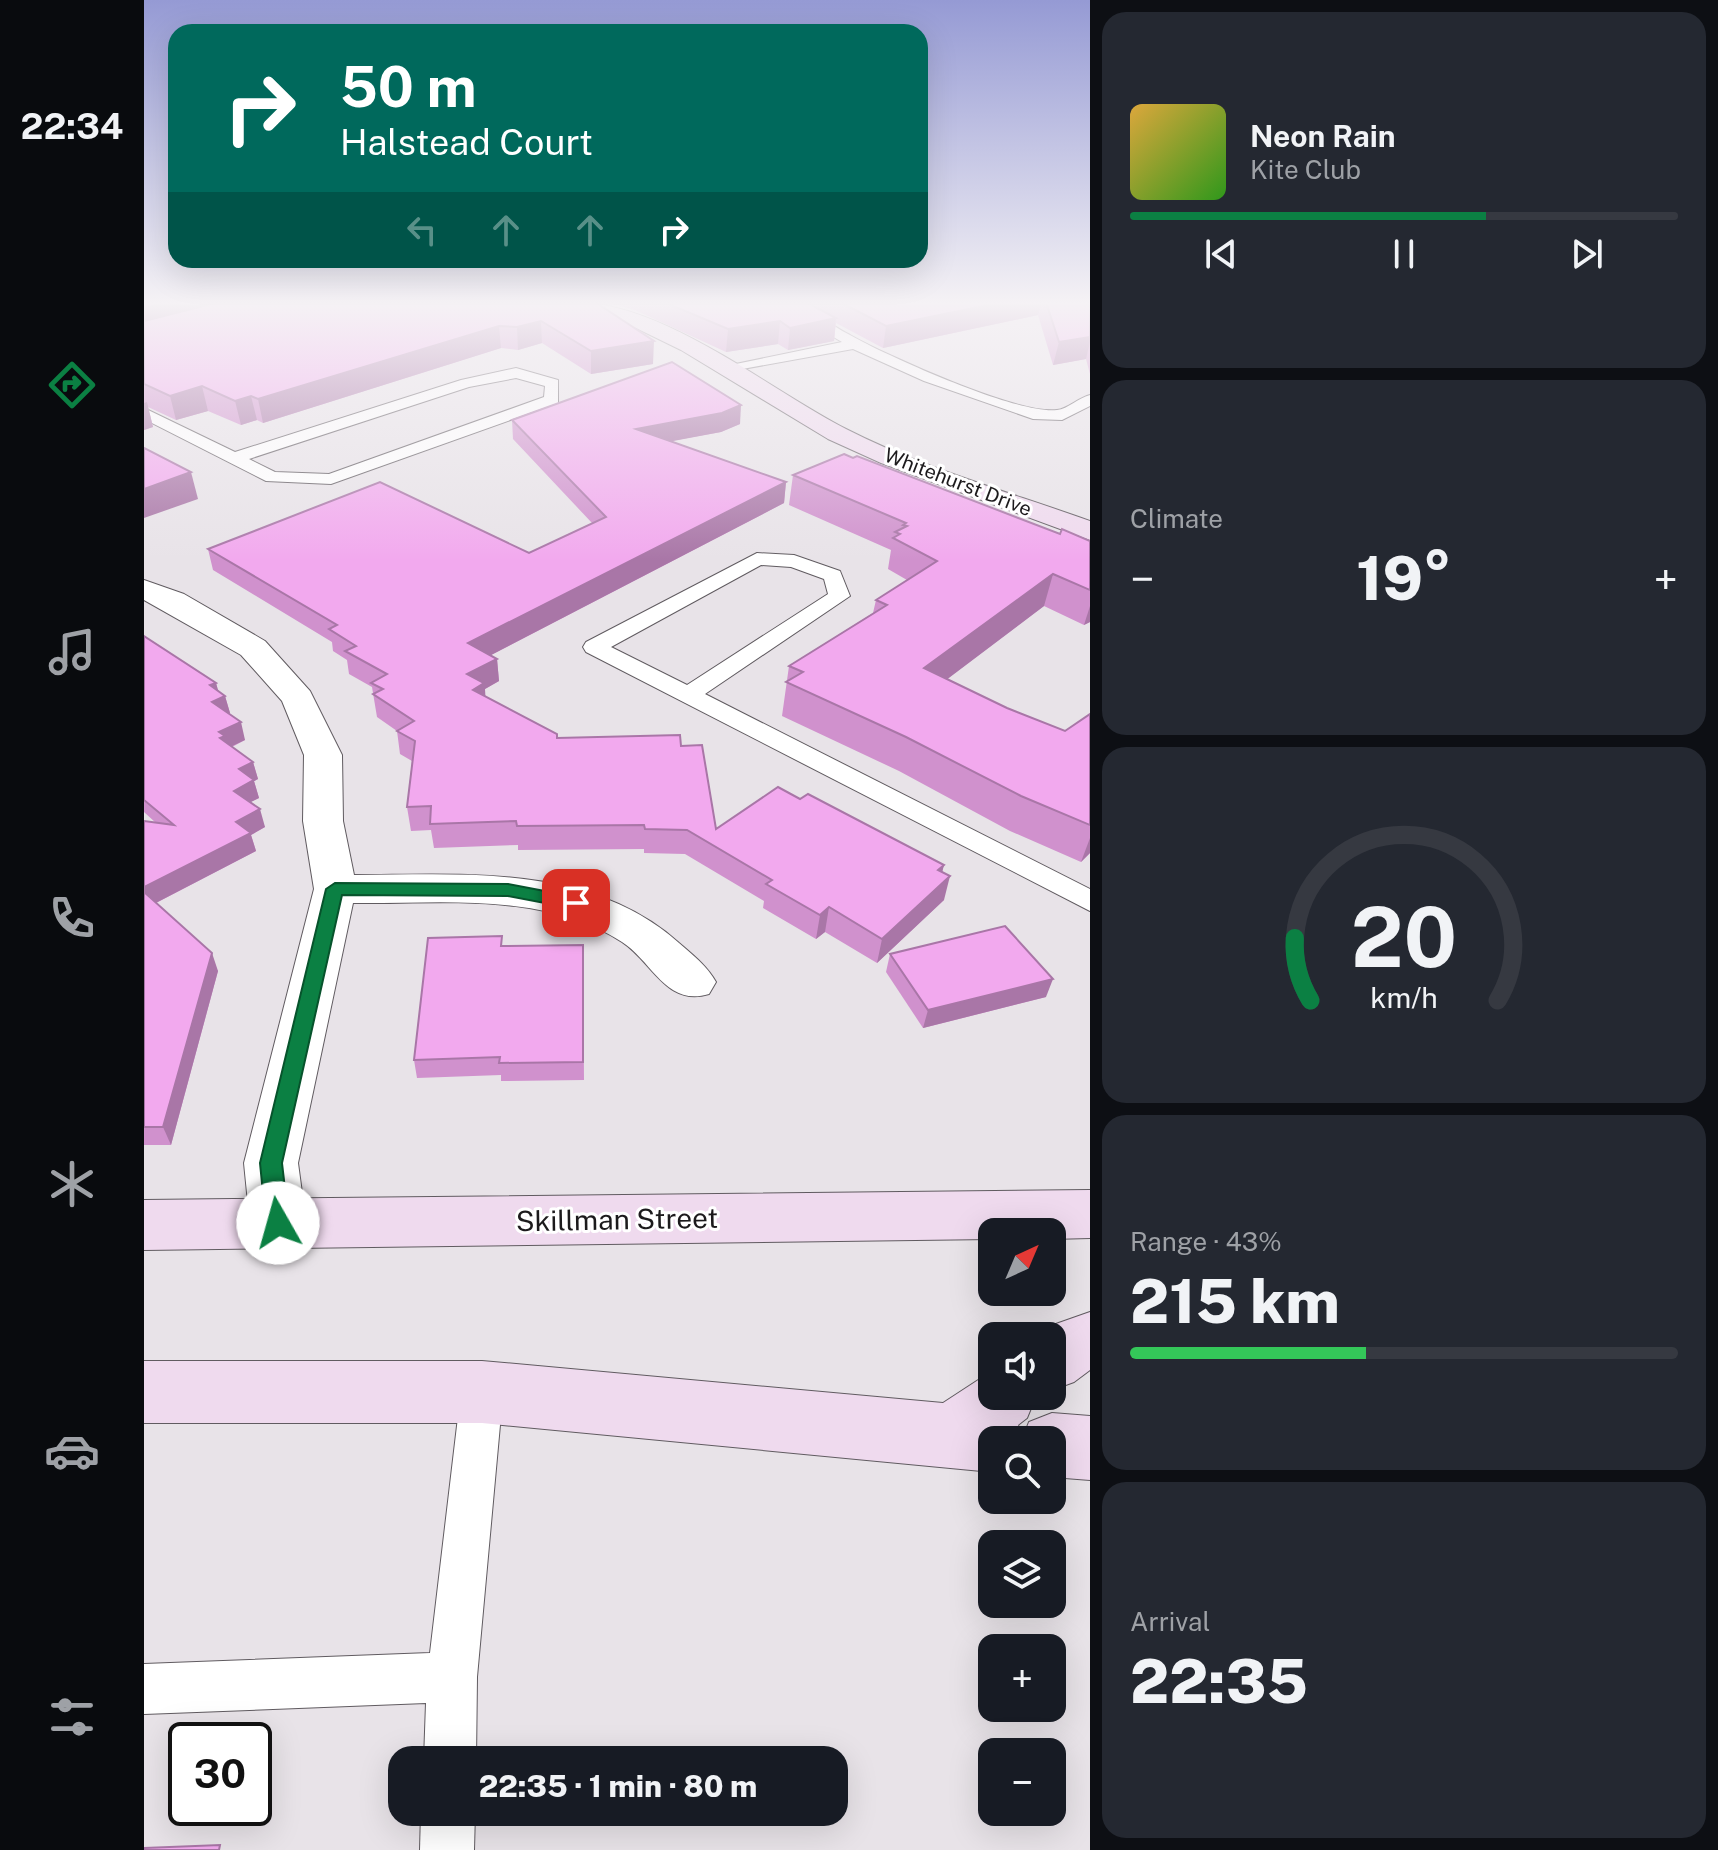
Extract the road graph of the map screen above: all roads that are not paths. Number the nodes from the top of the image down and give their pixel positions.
1 (449, 388) edge
2 (553, 388) edge
3 (763, 388) edge
4 (959, 388) edge
5 (1090, 400) edge
6 (144, 413) edge
7 (233, 458) junction
8 (1090, 531) edge
9 (144, 589) edge
10 (688, 695) junction
11 (335, 889) junction
12 (1090, 901) edge
13 (693, 982) dead end
14 (1090, 1214) edge
15 (278, 1223) junction
16 (144, 1225) edge
17 (1090, 1341) edge
18 (1066, 1351) edge
19 (144, 1392) edge
20 (482, 1392) junction
21 (994, 1410) edge
22 (972, 1439) edge
23 (1066, 1446) edge
24 (1090, 1448) edge
25 (452, 1677) junction
26 (144, 1689) edge
27 (450, 1746) edge
28 (448, 1826) edge
29 (447, 1850) edge

1 - 7 lane
2 - 7 lane
3 - 8 main road, Whitehurst Drive
4 - 5 lane
6 - 7 lane
9 - 11 street
10 - 10 lane
10 - 12 lane
11 - 13 street
11 - 15 street
14 - 15 main road, Skillman Street
15 - 16 main road, Skillman Street
17 - 18 main road
19 - 20 main road
20 - 22 main road
20 - 25 lane
21 - 22 main road
23 - 24 main road
25 - 26 lane
25 - 27 lane
28 - 29 lane

